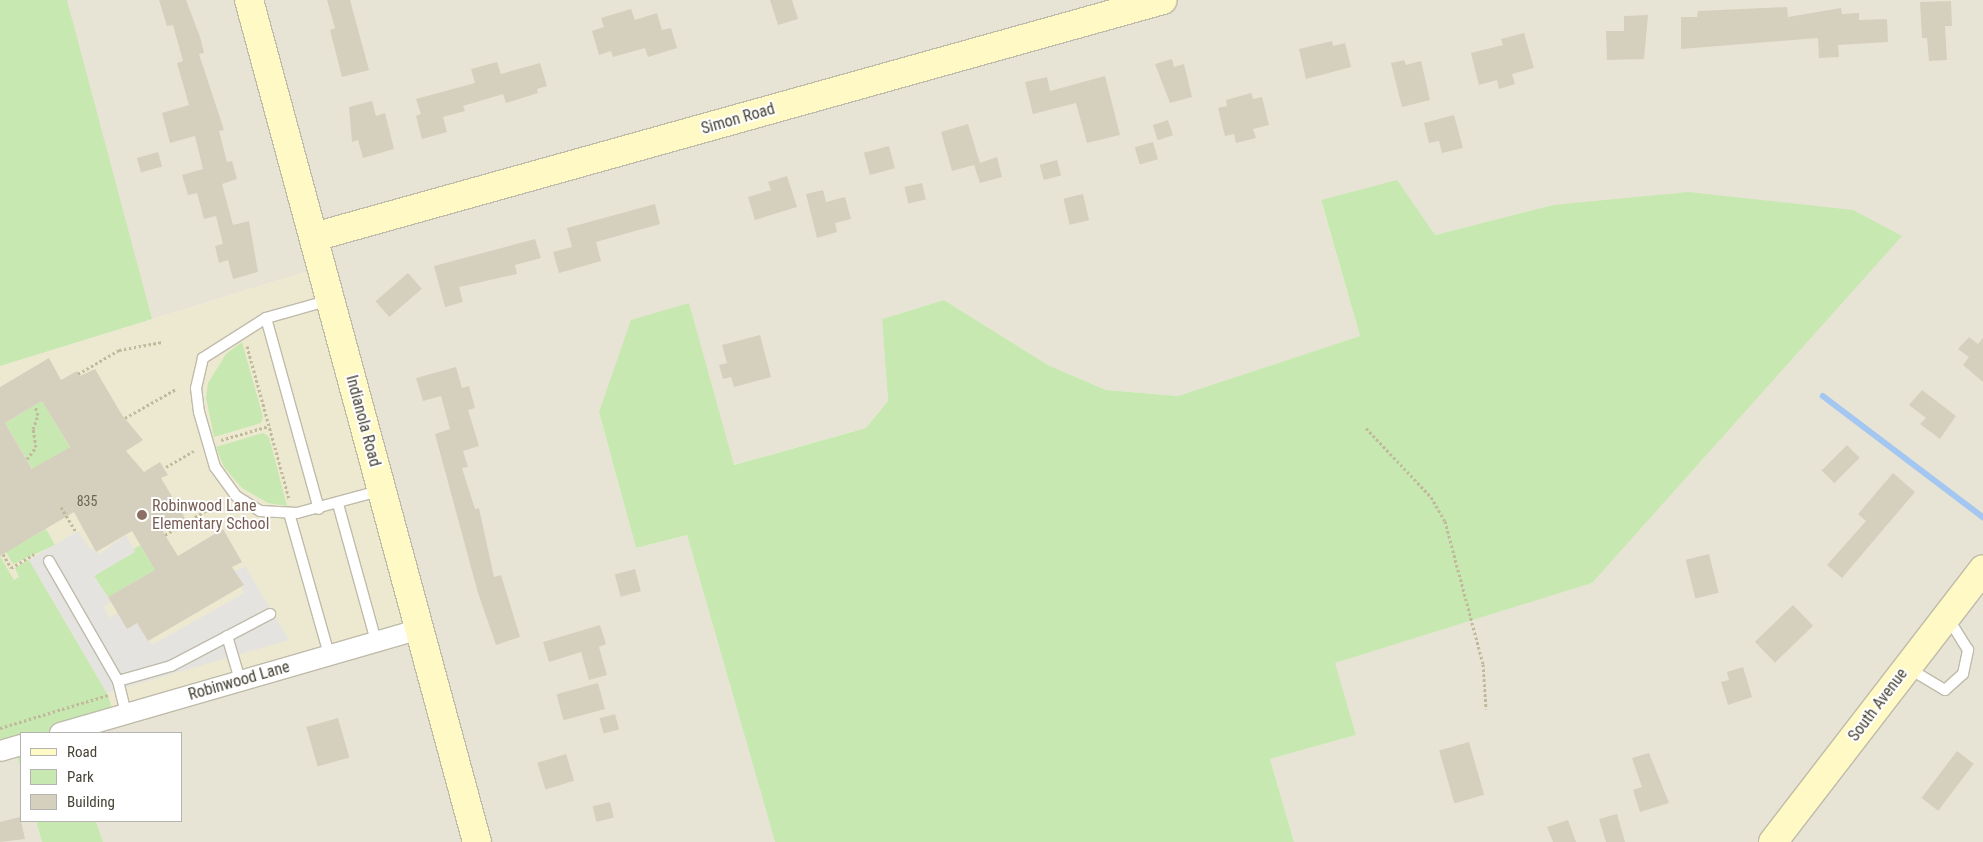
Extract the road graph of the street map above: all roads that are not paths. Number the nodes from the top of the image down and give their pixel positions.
1 (249, 0) edge
2 (1163, 0) edge
3 (314, 237) junction
4 (331, 299) junction
5 (266, 318) junction
6 (382, 490) junction
7 (338, 504) junction
8 (319, 509) junction
9 (291, 513) junction
10 (49, 561) dead end
11 (1983, 568) edge
12 (270, 614) dead end
13 (1946, 616) junction
14 (420, 628) junction
15 (227, 636) junction
16 (376, 641) junction
17 (329, 654) junction
18 (1908, 667) junction
19 (240, 680) junction
20 (118, 681) junction
21 (126, 714) junction
22 (63, 732) edge
23 (20, 745) edge
24 (0, 751) edge
25 (477, 842) edge
26 (1773, 842) edge

1 - 3 street, Indianola Road
2 - 3 street, Simon Road
3 - 4 street, Indianola Road
4 - 5 lane
4 - 6 street, Indianola Road
5 - 8 lane
5 - 9 lane
6 - 7 lane
6 - 14 street, Indianola Road
7 - 8 lane
7 - 16 lane
8 - 9 lane
9 - 17 lane
10 - 20 lane
11 - 13 street, South Avenue
12 - 15 lane
13 - 18 street, South Avenue
13 - 18 lane
14 - 16 street, Robinwood Lane
14 - 25 street, Indianola Road
15 - 19 lane
15 - 20 lane
16 - 17 street, Robinwood Lane
17 - 19 street, Robinwood Lane
18 - 26 street, South Avenue
19 - 21 street, Robinwood Lane
20 - 21 lane
21 - 22 street, Robinwood Lane
23 - 24 street

